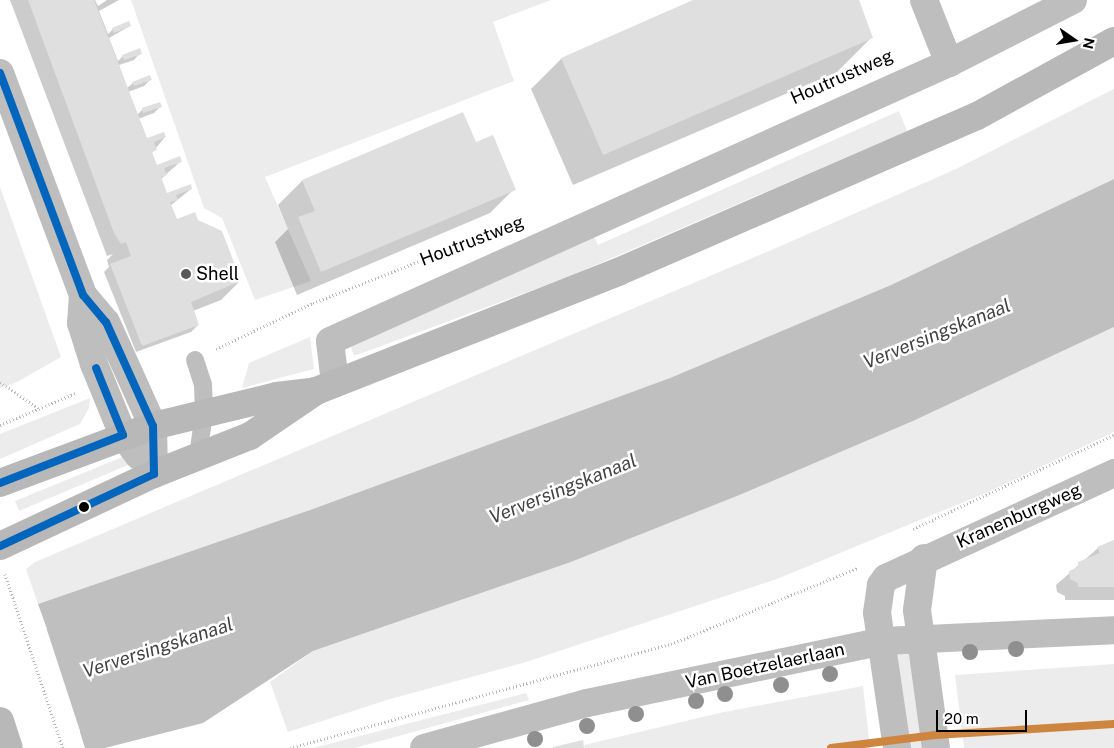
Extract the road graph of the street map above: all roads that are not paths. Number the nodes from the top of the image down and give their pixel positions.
1 (924, 0) edge
2 (1073, 0) edge
3 (1114, 41) edge
4 (949, 63) junction
5 (0, 72) edge
6 (83, 295) junction
7 (194, 360) road end
8 (326, 387) junction
9 (204, 413) junction
10 (153, 426) junction
11 (123, 435) junction
12 (198, 456) junction
13 (1114, 473) edge
14 (154, 474) junction
15 (0, 483) edge
16 (1, 556) edge
17 (924, 558) junction
18 (1114, 630) edge
19 (922, 639) junction
20 (884, 641) junction
21 (0, 721) edge
22 (9, 748) edge
23 (424, 748) edge
24 (897, 748) edge
25 (936, 748) edge

1 - 4 street
2 - 4 street, Houtrustweg
3 - 8 main road
4 - 8 street, Houtrustweg
5 - 6 street
6 - 10 street
6 - 11 street
7 - 9 lane
8 - 9 main road
8 - 12 main road
9 - 10 main road
9 - 12 lane
10 - 11 main road
10 - 14 street
11 - 14 street
11 - 15 main road
12 - 14 main road
13 - 17 street, Kranenburgweg
14 - 16 main road
17 - 19 street
17 - 20 street, Kranenburgweg
18 - 19 street, Van Boetzelaerlaan
19 - 20 street, Van Boetzelaerlaan
19 - 25 street
20 - 23 street, Van Boetzelaerlaan
20 - 24 street, Kranenburgweg
21 - 22 main road

